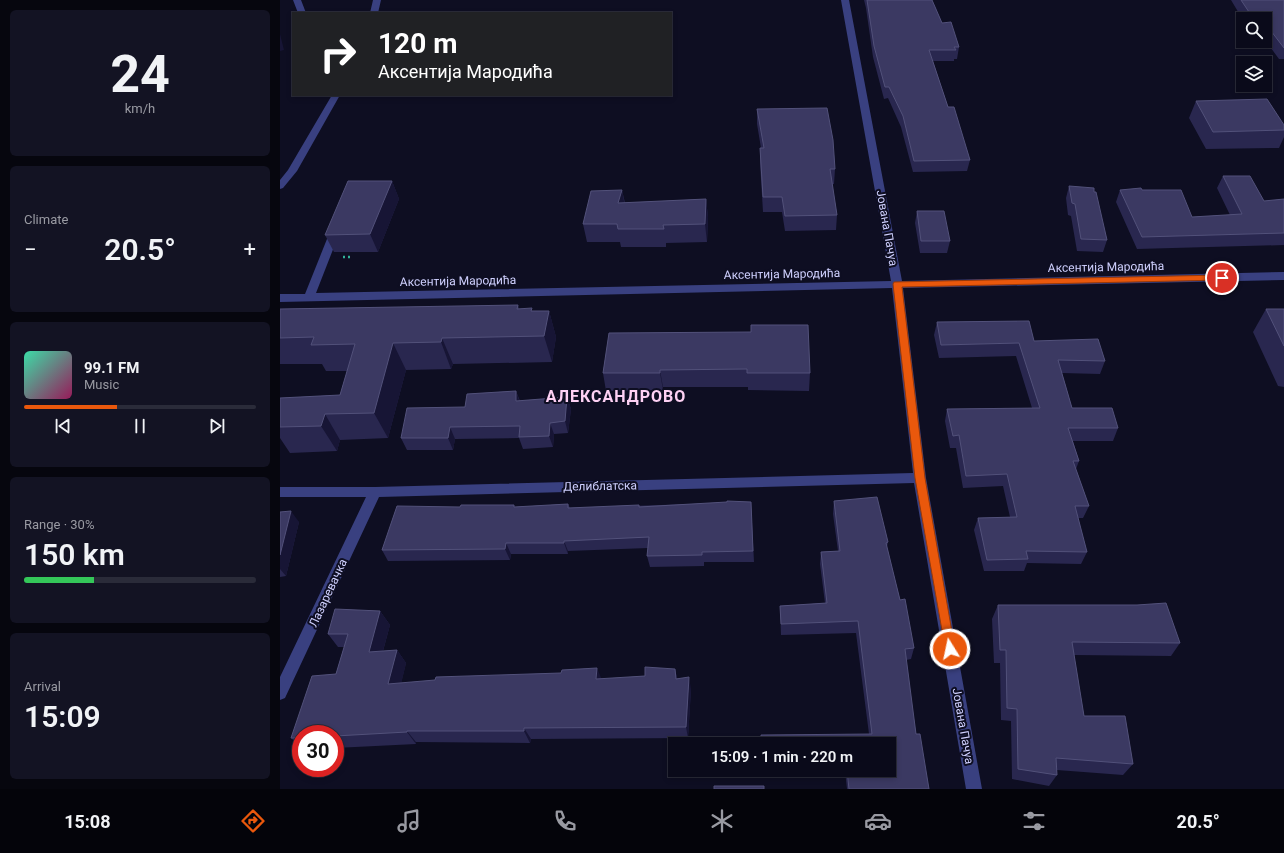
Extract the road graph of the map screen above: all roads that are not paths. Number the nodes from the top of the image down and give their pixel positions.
1 (297, 0) edge
2 (377, 0) edge
3 (846, 0) edge
4 (302, 12) edge
5 (374, 12) edge
6 (335, 96) edge
7 (280, 186) edge
8 (341, 217) edge
9 (1284, 276) edge
10 (897, 284) junction
11 (310, 297) junction
12 (280, 298) edge
13 (920, 478) junction
14 (280, 492) edge
15 (375, 492) junction
16 (280, 693) edge
17 (974, 789) edge

1 - 4 street
2 - 5 street
3 - 10 street, Јована Пачуа
6 - 7 street
8 - 11 street
9 - 10 street, Аксентија Мародића
10 - 11 street, Аксентија Мародића
10 - 13 street, Јована Пачуа
11 - 12 street, Аксентија Мародића
13 - 15 street, Делиблатска
13 - 17 street, Јована Пачуа
14 - 15 street, Делиблатска
15 - 16 street, Лазаревачка

